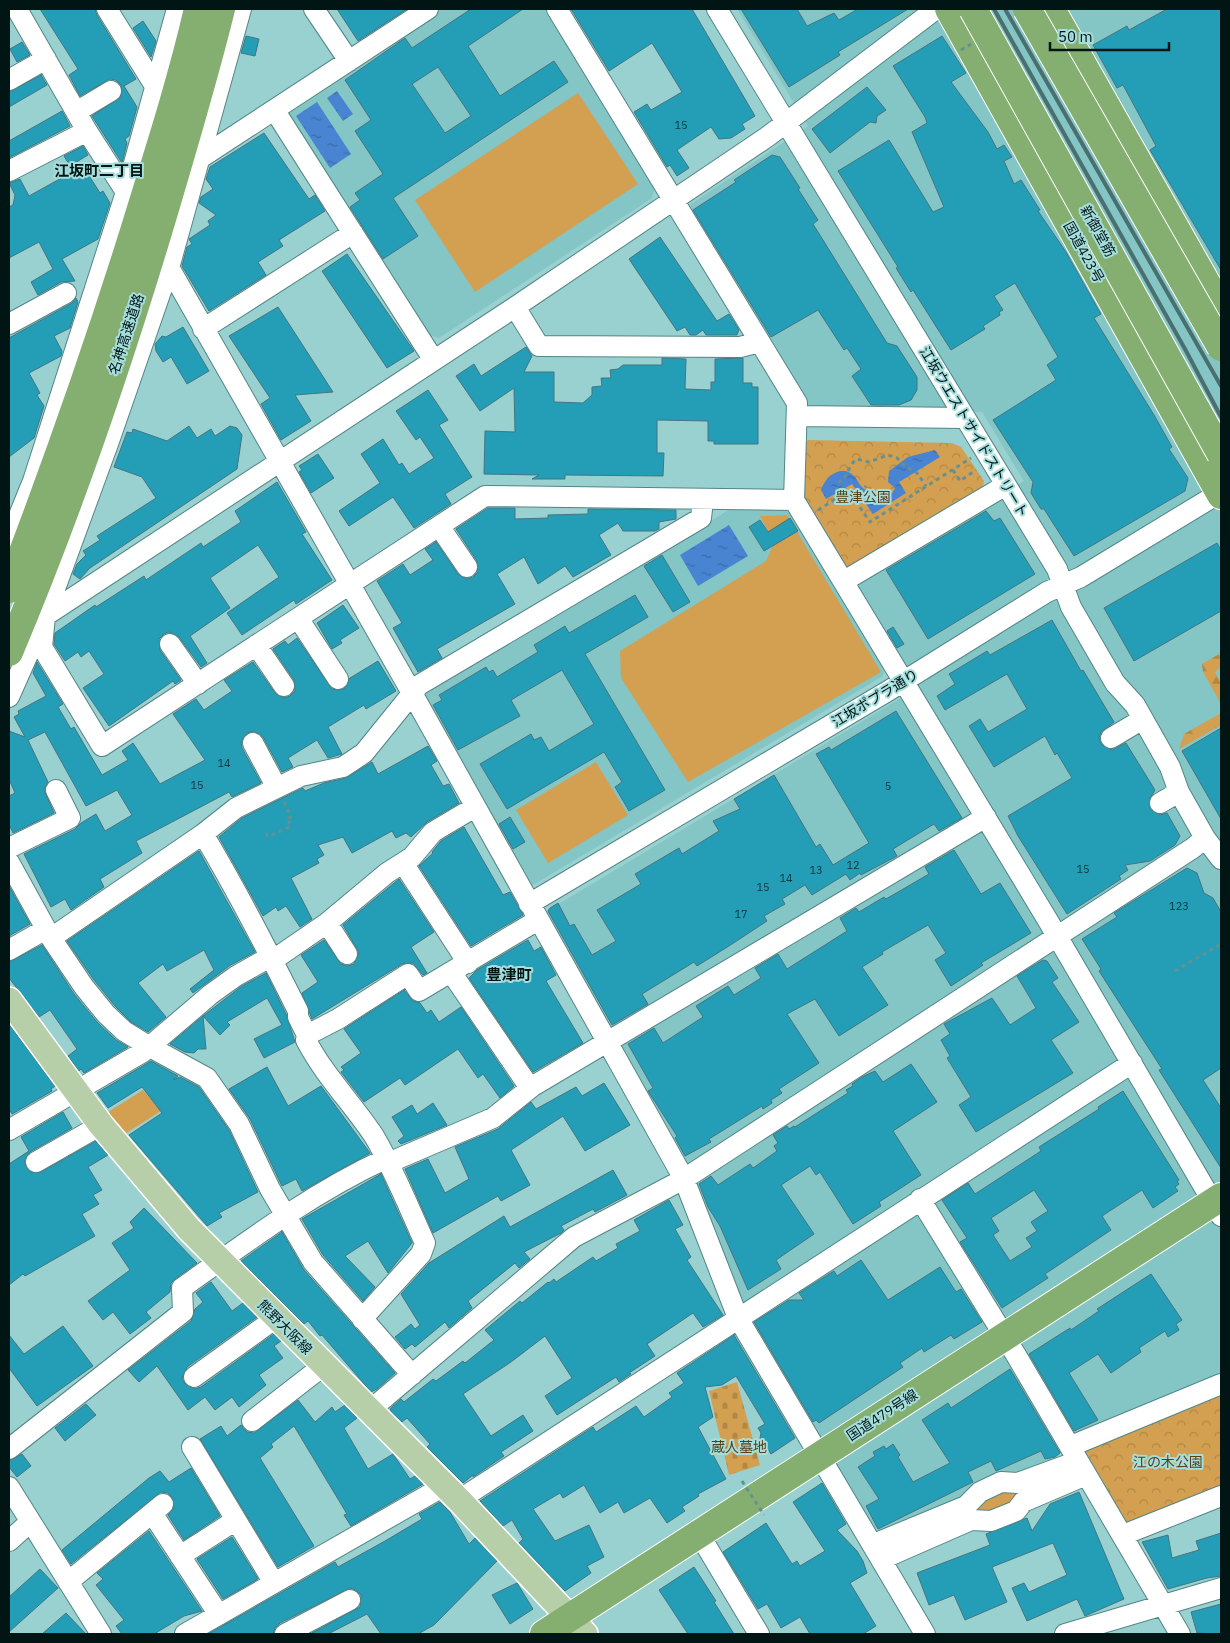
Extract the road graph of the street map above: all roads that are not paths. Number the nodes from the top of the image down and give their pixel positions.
1 (18, 9) edge
2 (107, 9) edge
3 (177, 9) edge
4 (198, 9) edge
5 (221, 9) edge
6 (240, 9) edge
7 (314, 9) edge
8 (428, 9) edge
9 (557, 9) edge
10 (717, 9) edge
11 (936, 9) edge
12 (949, 9) edge
13 (973, 9) edge
14 (1027, 9) edge
15 (1051, 9) edge
16 (46, 59) junction
17 (349, 61) junction
18 (9, 80) edge
19 (155, 86) junction
20 (111, 91) dead end
21 (275, 111) junction
22 (76, 112) junction
23 (786, 124) junction
24 (87, 131) junction
25 (1021, 139) junction
26 (199, 159) junction
27 (9, 171) edge
28 (126, 192) junction
29 (674, 200) junction
30 (1088, 224) dead end
31 (353, 232) junction
32 (169, 268) junction
33 (1121, 284) dead end
34 (66, 294) dead end
35 (515, 307) junction
36 (1221, 309) edge
37 (9, 324) edge
38 (203, 329) junction
39 (760, 342) junction
40 (1221, 347) edge
41 (433, 359) junction
42 (797, 416) junction
43 (965, 418) junction
44 (1178, 420) junction
45 (1221, 454) edge
46 (278, 462) junction
47 (1006, 485) junction
48 (1221, 493) edge
49 (704, 500) junction
50 (794, 500) junction
51 (439, 526) junction
52 (9, 540) edge
53 (467, 567) dead end
54 (844, 582) junction
55 (348, 585) junction
56 (1063, 586) junction
57 (9, 589) edge
58 (45, 616) junction
59 (298, 618) junction
60 (9, 636) edge
61 (170, 644) dead end
62 (256, 645) junction
63 (9, 652) edge
64 (338, 679) dead end
65 (904, 681) junction
66 (198, 684) junction
67 (284, 686) dead end
68 (412, 693) junction
69 (9, 697) edge
70 (1143, 719) junction
71 (1111, 738) dead end
72 (254, 743) dead end
73 (277, 788) junction
74 (56, 790) dead end
75 (1179, 792) junction
76 (1160, 803) dead end
77 (475, 807) junction
78 (986, 817) junction
79 (203, 834) junction
80 (1205, 838) junction
81 (9, 848) edge
82 (1221, 859) edge
83 (9, 862) edge
84 (403, 863) junction
85 (533, 912) junction
86 (327, 924) junction
87 (49, 933) junction
88 (1057, 937) junction
89 (9, 950) edge
90 (348, 954) dead end
91 (272, 958) junction
92 (460, 967) junction
93 (9, 1000) edge
94 (307, 1035) junction
95 (607, 1042) junction
96 (150, 1047) junction
97 (1132, 1062) junction
98 (530, 1088) junction
99 (77, 1092) junction
100 (101, 1125) junction
101 (9, 1130) edge
102 (385, 1159) junction
103 (36, 1162) dead end
104 (684, 1179) junction
105 (920, 1199) junction
106 (1219, 1205) edge
107 (285, 1215) junction
108 (220, 1261) junction
109 (276, 1318) junction
110 (362, 1318) junction
111 (738, 1318) junction
112 (1005, 1336) junction
113 (323, 1366) junction
114 (412, 1375) junction
115 (194, 1377) dead end
116 (1221, 1384) edge
117 (369, 1411) junction
118 (252, 1421) dead end
119 (192, 1447) dead end
120 (9, 1449) edge
121 (820, 1455) junction
122 (1078, 1461) junction
123 (9, 1487) edge
124 (452, 1493) junction
125 (1221, 1496) edge
126 (236, 1520) junction
127 (30, 1522) junction
128 (699, 1534) junction
129 (1124, 1535) junction
130 (9, 1541) edge
131 (878, 1552) junction
132 (180, 1556) junction
133 (68, 1582) junction
134 (274, 1583) junction
135 (1221, 1588) edge
136 (350, 1600) dead end
137 (1163, 1604) junction
138 (219, 1615) junction
139 (578, 1626) edge
140 (101, 1634) edge
141 (184, 1634) edge
142 (285, 1634) edge
143 (544, 1634) edge
144 (759, 1634) edge
145 (926, 1634) edge
146 (1065, 1634) edge
147 (1180, 1634) edge

1 - 16 street
2 - 19 street
3 - 19 street
4 - 57 highway, 名神高速道路, bridge
5 - 63 highway, 名神高速道路, bridge
6 - 26 street
7 - 17 street
8 - 17 street
9 - 29 street
10 - 23 street, 江坂ウエストサイドストリート
11 - 23 street
12 - 25 highway, 国道423号
13 - 45 highway, 新御堂筋, bridge
14 - 40 highway, bridge
15 - 36 highway
16 - 18 street
16 - 22 street
17 - 21 street
19 - 28 street
20 - 22 street
21 - 26 street
21 - 31 street
22 - 24 street
23 - 29 street
23 - 43 street, 江坂ウエストサイドストリート
24 - 27 street
24 - 28 street
25 - 30 street
25 - 44 highway, 国道423号
26 - 32 street
28 - 32 street
28 - 52 street
29 - 35 street
29 - 39 street
31 - 38 street
31 - 41 street
32 - 38 street
32 - 58 street
33 - 44 street
34 - 37 street
35 - 39 street
35 - 41 street
38 - 46 street
39 - 42 street
41 - 46 street
42 - 43 street
42 - 50 street
43 - 47 street, 江坂ウエストサイドストリート
44 - 48 highway, 国道423号
46 - 55 street
46 - 58 street
47 - 54 street
47 - 56 street, 江坂ウエストサイドストリート
48 - 56 street, 江坂ポプラ通り
49 - 50 street
49 - 51 street
49 - 68 street
50 - 54 street
51 - 53 street
51 - 55 street
54 - 65 street
55 - 59 street
55 - 68 street
56 - 65 street, 江坂ポプラ通り
56 - 70 street, 江坂ウエストサイドストリート
58 - 60 street
58 - 66 street
58 - 69 street
59 - 62 street
59 - 64 street
61 - 66 street
62 - 66 street
62 - 67 street
65 - 78 street
65 - 85 street, 江坂ポプラ通り
68 - 73 street
68 - 77 street
70 - 71 street
70 - 75 street, 江坂ウエストサイドストリート
72 - 73 street
73 - 79 street
74 - 81 street
75 - 76 street
75 - 80 street, 江坂ウエストサイドストリート
77 - 84 street
77 - 85 street
78 - 88 street
78 - 95 street
79 - 87 street
79 - 91 street
80 - 82 street, 江坂ウエストサイドストリート
80 - 88 street
83 - 87 street
84 - 86 street
84 - 92 street
85 - 92 street, 江坂ポプラ通り
85 - 95 street
86 - 90 street
86 - 91 street
87 - 89 street
87 - 96 street
88 - 97 street
88 - 104 street
91 - 94 street
91 - 96 street
92 - 94 street, 江坂ポプラ通り
92 - 98 street
93 - 99 main road, 熊野大阪線
94 - 102 street
95 - 98 street
95 - 104 street
96 - 99 street
96 - 107 street
97 - 105 street
97 - 106 street
98 - 102 street
99 - 100 main road, 熊野大阪線
99 - 101 street
100 - 103 street
100 - 108 main road, 熊野大阪線
102 - 107 street
102 - 110 street
104 - 111 street
104 - 114 street
105 - 111 street
105 - 112 street
106 - 112 highway, 国道479号線
107 - 108 street
107 - 110 street
108 - 109 main road, 熊野大阪線
108 - 120 street
109 - 113 main road, 熊野大阪線
109 - 115 street
110 - 114 street
111 - 121 street
111 - 124 street
112 - 121 highway, 国道479号線
112 - 122 street
113 - 117 main road, 熊野大阪線
113 - 118 street
114 - 117 street
116 - 122 street
117 - 124 main road, 熊野大阪線
119 - 126 street
121 - 128 highway, 国道479号線
121 - 131 street
122 - 129 street
122 - 131 street
122 - 131 street
123 - 127 street
124 - 134 street
124 - 139 main road, 熊野大阪線
125 - 129 street
126 - 132 street
126 - 134 street
127 - 130 street
127 - 133 street
128 - 139 highway, 国道479号線
128 - 144 street
129 - 137 street
131 - 145 street
132 - 133 street
132 - 138 street
133 - 140 street
134 - 138 street
135 - 137 street
136 - 142 street
137 - 146 street
137 - 147 street
138 - 141 street
139 - 143 highway, 国道479号線

